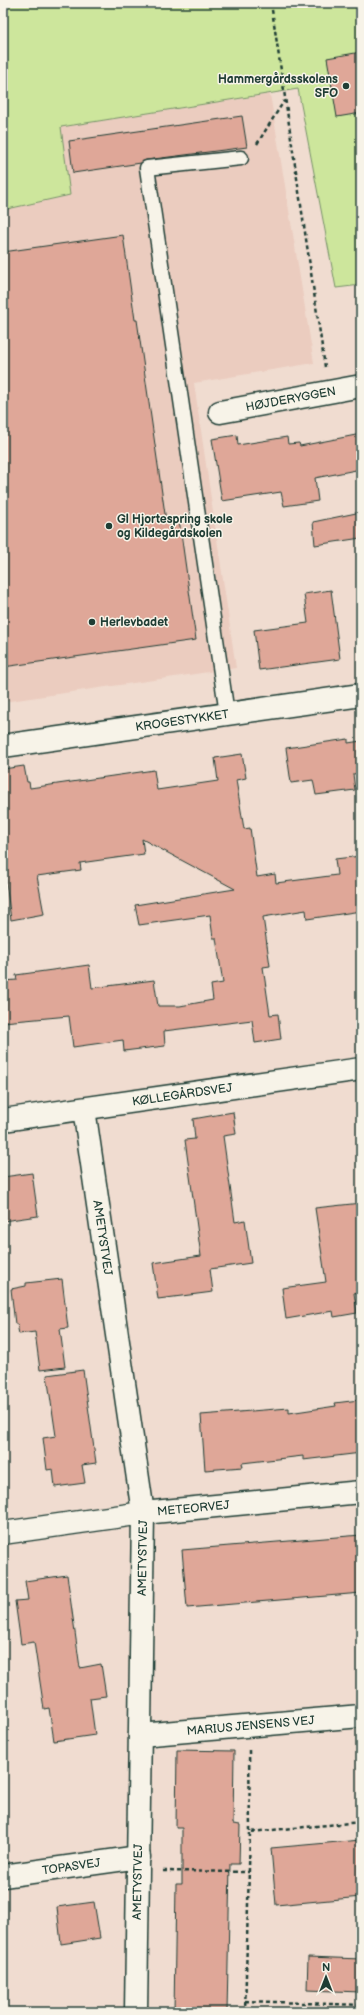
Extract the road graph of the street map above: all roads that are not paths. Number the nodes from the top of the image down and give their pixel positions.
1 (241, 158) road end
2 (361, 386) edge
3 (220, 412) dead end
4 (361, 695) edge
5 (227, 714) junction
6 (3, 746) edge
7 (361, 1069) edge
8 (84, 1109) junction
9 (3, 1120) edge
10 (361, 1492) edge
11 (143, 1513) junction
12 (3, 1533) edge
13 (361, 1716) edge
14 (140, 1734) junction
15 (139, 1864) junction
16 (3, 1876) edge
17 (136, 2012) edge

1 - 5 lane
2 - 3 street, HØJDERYGGEN
4 - 5 street, KROGESTYKKET
5 - 6 street, KROGESTYKKET
7 - 8 street, KØLLEGÅRDSVEJ
8 - 9 street, KØLLEGÅRDSVEJ
8 - 11 street, AMETYSTVEJ
10 - 11 street, METEORVEJ
11 - 12 street, METEORVEJ
11 - 14 street, AMETYSTVEJ
13 - 14 street, MARIUS JENSENS VEJ
14 - 15 street, AMETYSTVEJ
15 - 16 street, TOPASVEJ
15 - 17 street, AMETYSTVEJ

